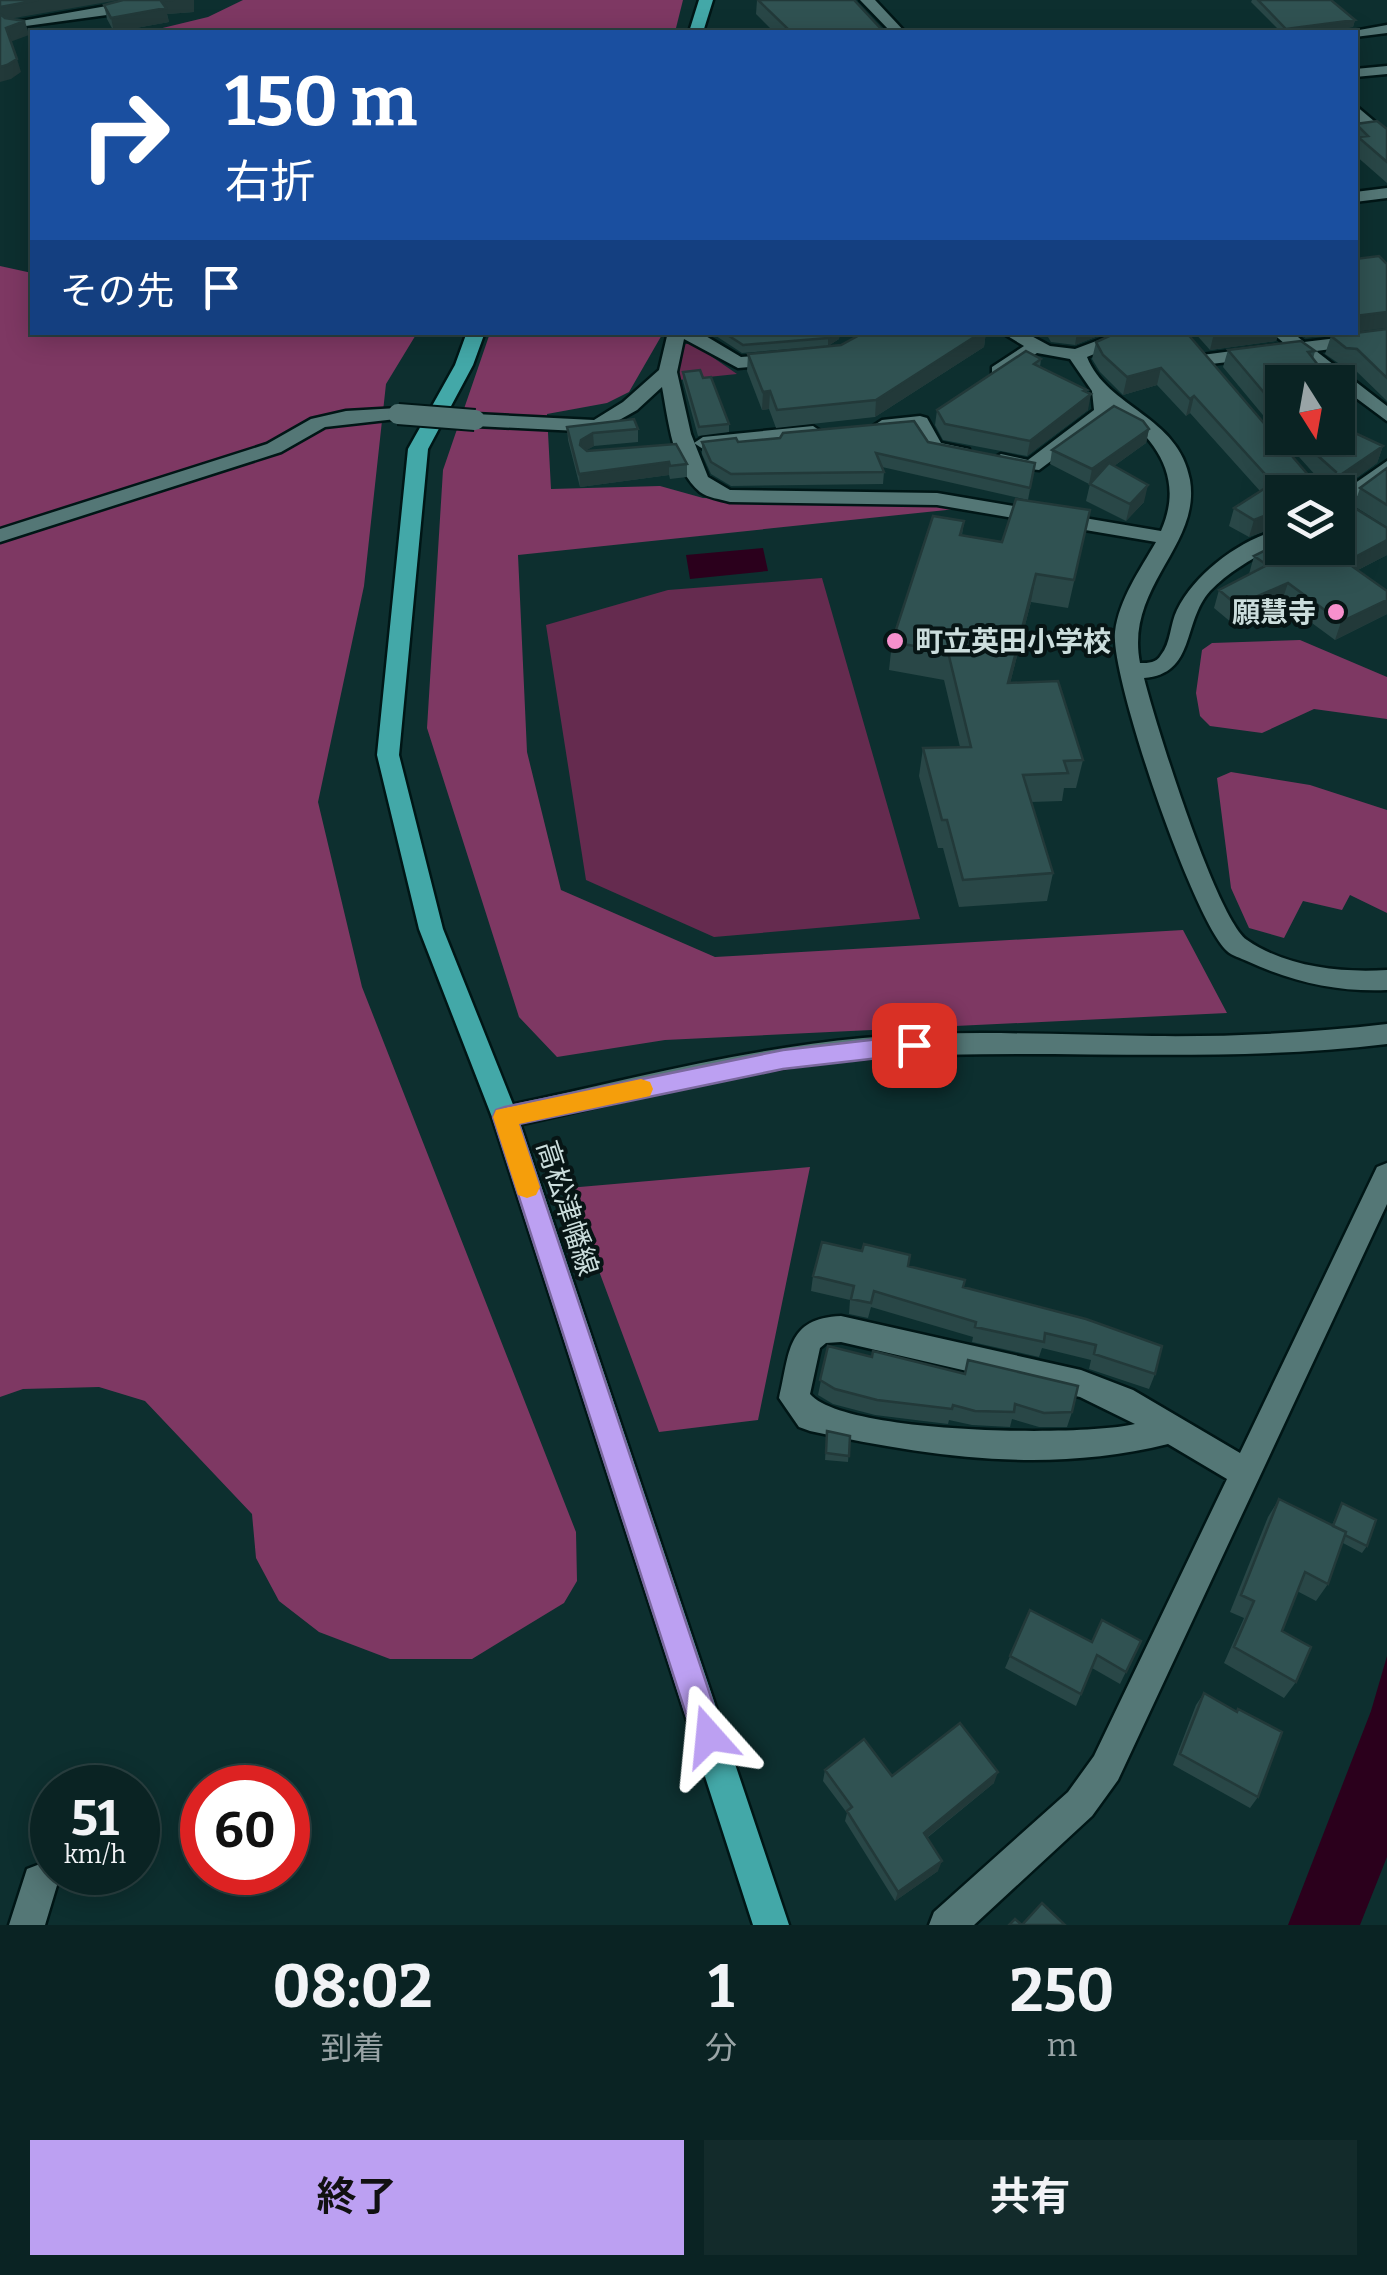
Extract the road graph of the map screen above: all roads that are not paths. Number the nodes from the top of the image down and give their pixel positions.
1 (155, 0) edge
2 (706, 0) edge
3 (867, 0) edge
4 (39, 5) edge
5 (6, 28) edge
6 (1387, 29) edge
7 (697, 30) edge
8 (896, 30) edge
9 (1358, 33) edge
10 (1387, 70) edge
11 (1358, 74) edge
12 (1371, 127) edge
13 (1387, 140) edge
14 (1387, 192) edge
15 (1358, 197) edge
16 (475, 335) edge
17 (676, 335) edge
18 (691, 335) edge
19 (1016, 335) edge
20 (1130, 335) edge
21 (1284, 335) edge
22 (1385, 339) edge
23 (1036, 346) junction
24 (1302, 348) junction
25 (1077, 355) junction
26 (796, 358) edge
27 (668, 372) junction
28 (986, 378) edge
29 (1222, 385) edge
30 (1101, 389) junction
31 (1387, 415) edge
32 (677, 446) junction
33 (1387, 467) edge
34 (1355, 499) edge
35 (0, 536) edge
36 (1166, 538) junction
37 (1265, 544) edge
38 (1130, 670) junction
39 (1387, 980) edge
40 (1387, 1034) edge
41 (505, 1117) junction
42 (1387, 1175) edge
43 (1171, 1429) junction
44 (1247, 1474) junction
45 (36, 1895) edge
46 (27, 1925) edge
47 (771, 1925) edge
48 (947, 1925) edge

1 - 5 street
2 - 7 main road
3 - 8 street
4 - 5 street
6 - 9 street
10 - 11 street
12 - 13 street
14 - 15 street
16 - 41 main road, 高松津幡線
17 - 27 street
18 - 26 street
19 - 23 street
20 - 25 street
21 - 24 street
22 - 24 street
23 - 25 street
23 - 28 street
24 - 29 street
24 - 31 street
25 - 30 street
27 - 32 street
27 - 35 street, bridge
30 - 32 street
30 - 36 street
32 - 36 street
33 - 34 street
36 - 38 street
37 - 38 street
38 - 39 street
40 - 41 street
41 - 47 main road, 高松津幡線
42 - 44 street
43 - 43 street
43 - 44 street
44 - 48 street
45 - 46 street

